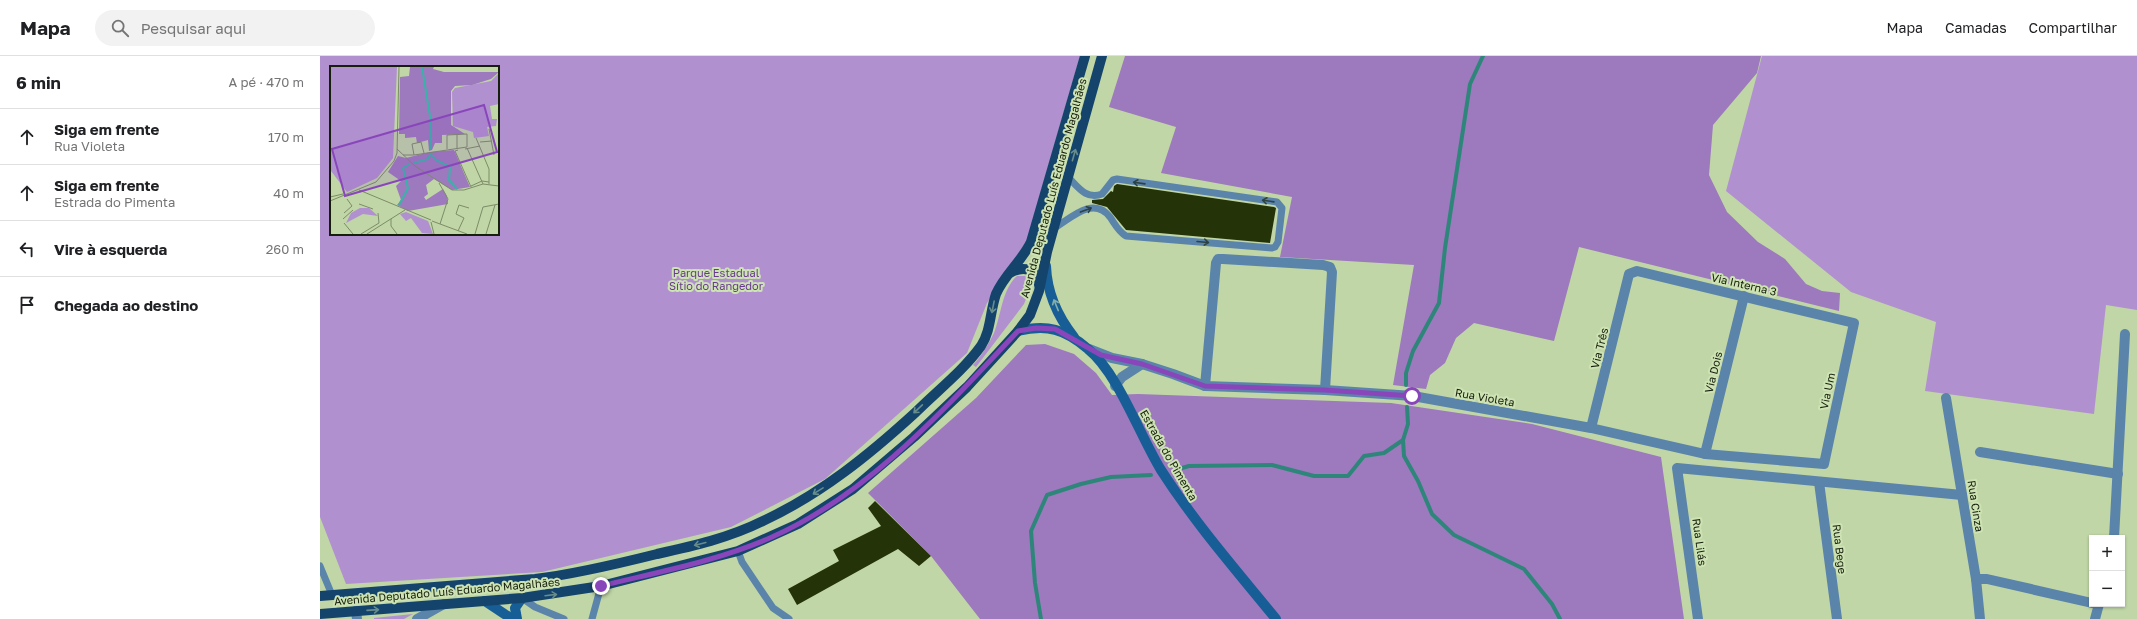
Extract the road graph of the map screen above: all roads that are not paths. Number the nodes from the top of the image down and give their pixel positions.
1 (1085, 56) edge
2 (1102, 56) edge
3 (1068, 177) junction
4 (1053, 229) junction
5 (1045, 260) junction
6 (1010, 272) junction
7 (1629, 274) joint
8 (1039, 291) junction
9 (1744, 296) junction
10 (1854, 323) joint
11 (1018, 331) junction
12 (2124, 334) dead end
13 (1075, 339) junction
14 (1089, 349) junction
15 (1142, 364) junction
16 (1116, 386) junction
17 (1205, 386) junction
18 (1325, 390) junction
19 (1946, 398) dead end
20 (1591, 428) junction
21 (1980, 452) dead end
22 (1705, 454) junction
23 (1824, 464) joint
24 (2118, 474) junction
25 (1819, 482) junction
26 (1962, 495) junction
27 (2114, 535) edge
28 (738, 551) junction
29 (320, 566) edge
30 (1976, 579) junction
31 (601, 586) junction
32 (320, 596) edge
33 (332, 596) junction
34 (522, 598) junction
35 (485, 601) junction
36 (2089, 602) edge
37 (444, 604) junction
38 (2098, 607) edge
39 (320, 614) edge
40 (357, 615) edge
41 (417, 619) edge
42 (512, 619) edge
43 (517, 619) edge
44 (564, 619) edge
45 (592, 619) edge
46 (789, 619) edge
47 (1276, 619) edge
48 (1698, 619) edge
49 (1837, 619) edge
50 (1980, 619) edge
51 (2095, 619) edge

1 - 6 main road, Avenida Deputado Luís Eduardo Magalhães
3 -> 2 main road, Avenida Deputado Luís Eduardo Magalhães
3 - 4 main road, Avenida Deputado Luís Eduardo Magalhães
4 -> 3 lane
4 - 5 main road, Avenida Deputado Luís Eduardo Magalhães
5 - 8 main road, Avenida Deputado Luís Eduardo Magalhães
13 -> 5 main road, Estrada do Pimenta
6 - 8 main road
6 -> 33 main road, Avenida Deputado Luís Eduardo Magalhães
7 - 9 street, Via Interna 3
7 - 20 street, Via Três
8 - 11 main road, Avenida Deputado Luís Eduardo Magalhães
9 - 10 street, Via Interna 3
9 - 22 street, Via Dois
10 - 23 street, Via Um
11 - 13 main road, Estrada do Pimenta
11 - 28 main road, Avenida Deputado Luís Eduardo Magalhães
12 - 24 street
13 - 14 main road, Estrada do Pimenta
14 - 15 street, Rua Violeta
14 - 16 main road, Estrada do Pimenta
15 - 16 street
15 - 17 street, Rua Violeta
16 - 47 main road, Estrada do Pimenta
17 - 18 street, Rua Violeta
17 - 18 street
18 - 20 street, Rua Violeta
19 - 26 street, Rua Cinza
20 - 22 street, Rua Violeta
21 - 24 street
22 - 23 street, Rua Violeta
24 - 27 street
25 - 26 street
25 - 48 street, Rua Lilás
25 - 49 street, Rua Bege
26 - 30 street, Rua Cinza
28 - 31 main road, Avenida Deputado Luís Eduardo Magalhães
28 - 46 lane
29 - 33 lane
30 - 36 street
30 - 50 street, Rua Cinza
34 -> 31 main road, Avenida Deputado Luís Eduardo Magalhães
31 - 45 lane
32 - 33 main road, Avenida Deputado Luís Eduardo Magalhães
34 - 35 main road, Avenida Deputado Luís Eduardo Magalhães
34 - 43 main road
34 - 44 lane
35 - 37 main road, Avenida Deputado Luís Eduardo Magalhães
35 - 42 main road
40 -> 37 main road, Avenida Deputado Luís Eduardo Magalhães
37 - 41 street
38 - 51 street
39 - 40 main road, Avenida Deputado Luís Eduardo Magalhães

